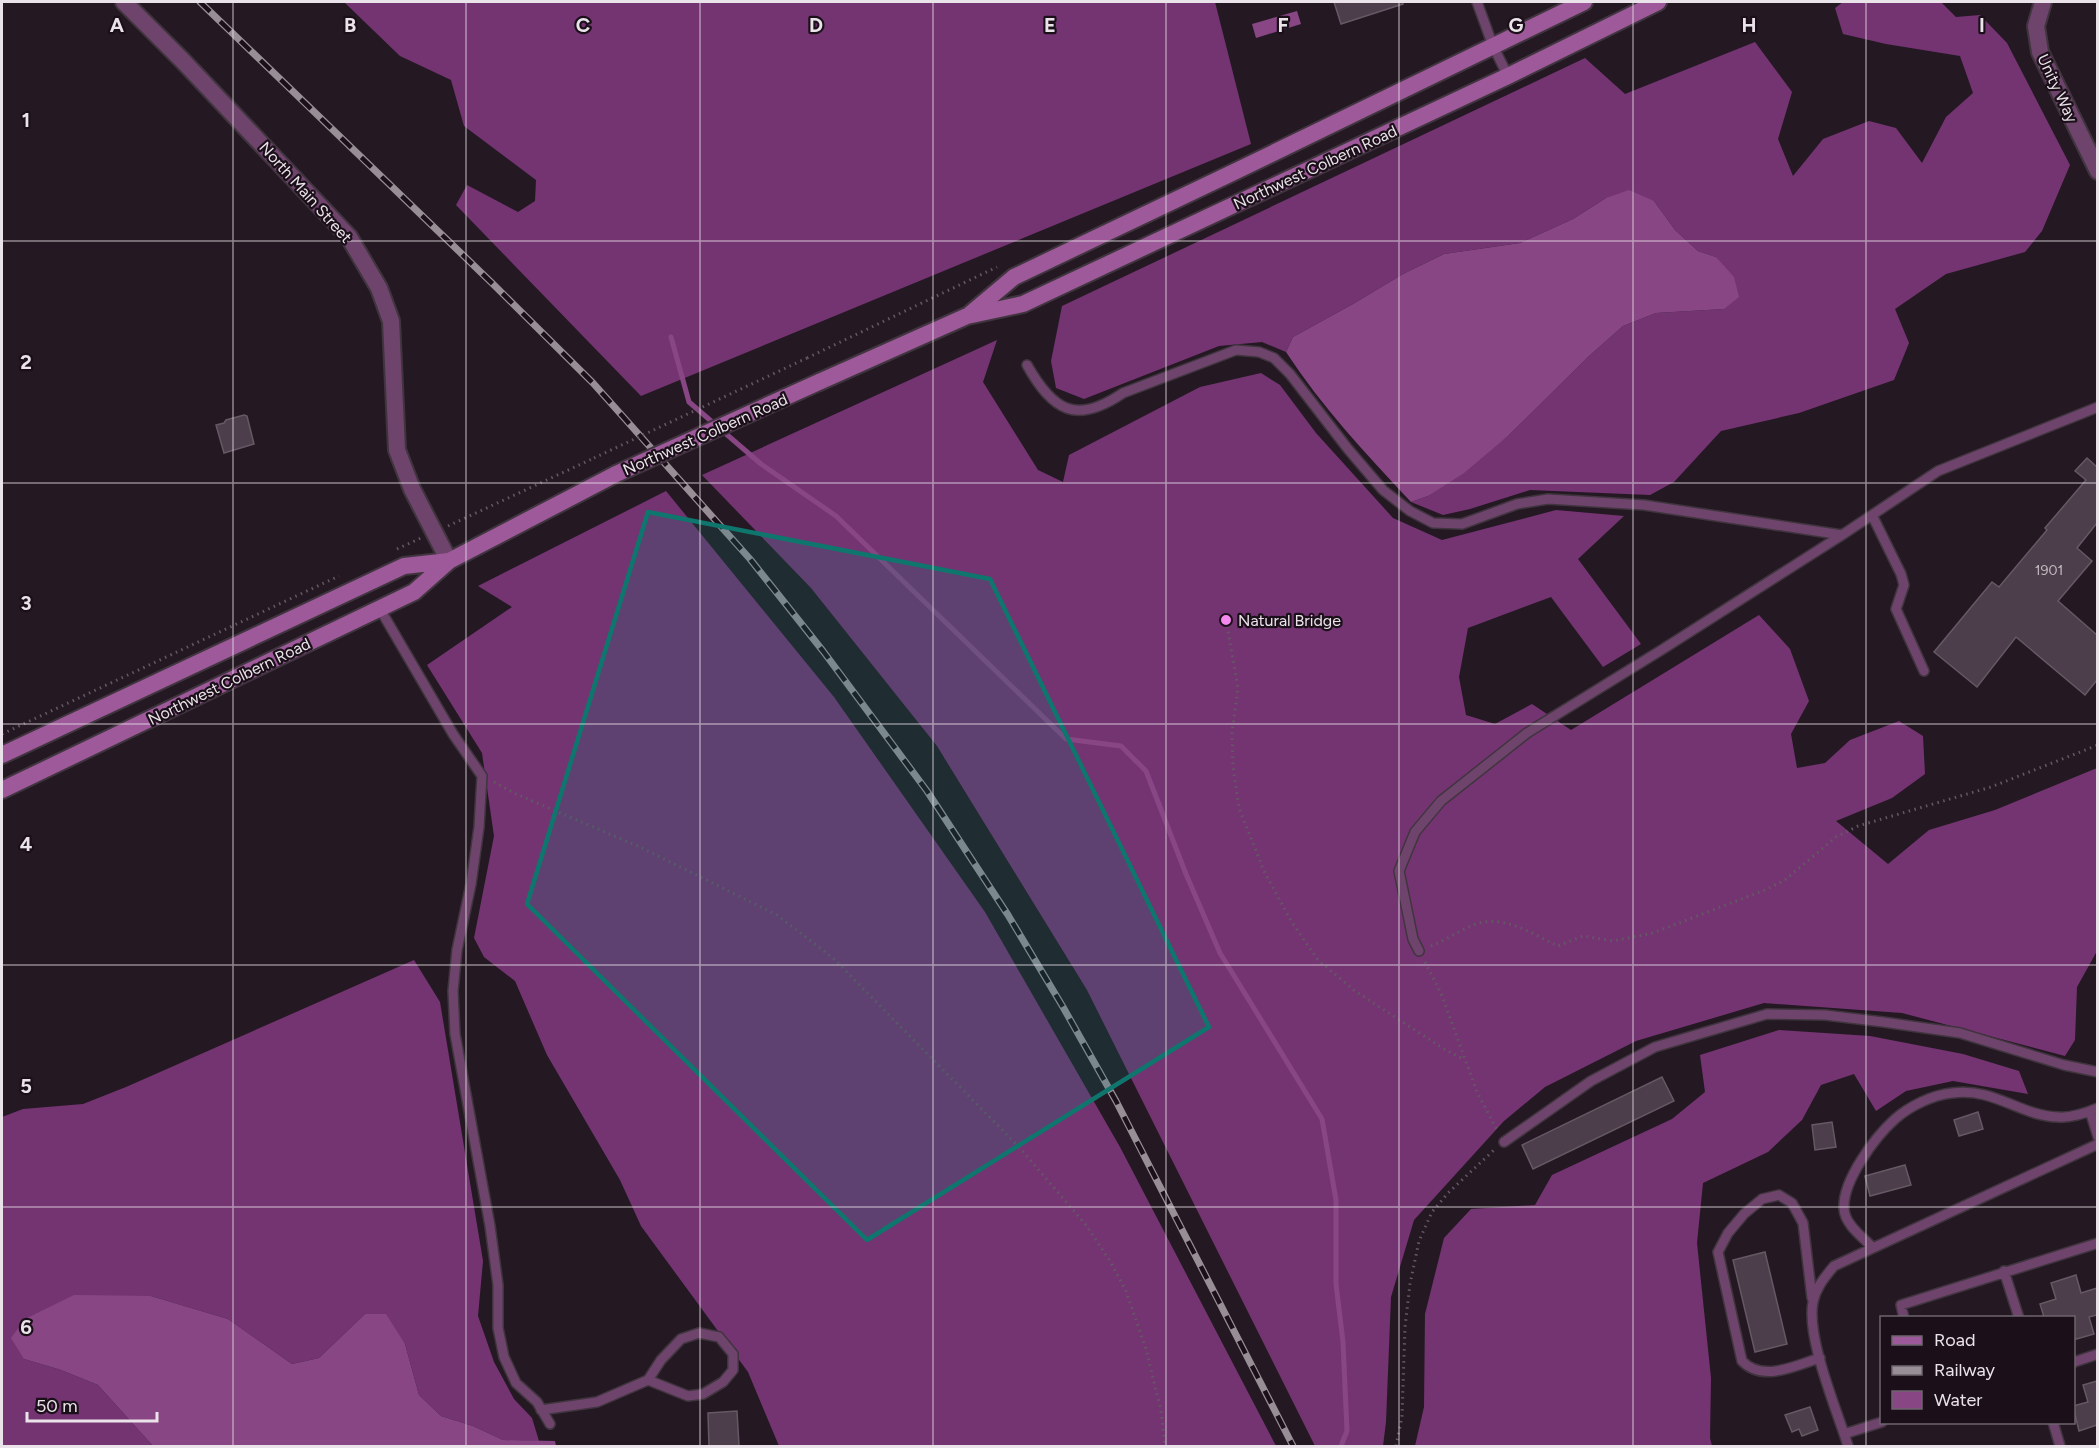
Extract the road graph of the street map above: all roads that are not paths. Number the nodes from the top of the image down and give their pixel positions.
1 (124, 2) edge
2 (1478, 2) edge
3 (1584, 2) edge
4 (1658, 2) edge
5 (2043, 2) edge
6 (1493, 46) junction
7 (1508, 76) junction
8 (2097, 171) edge
9 (967, 316) junction
10 (1027, 365) dead end
11 (2097, 407) edge
12 (1872, 514) junction
13 (1842, 536) junction
14 (449, 561) junction
15 (380, 609) junction
16 (1924, 671) dead end
17 (2, 755) edge
18 (2, 790) edge
19 (1419, 951) road end
20 (2097, 1072) edge
21 (2094, 1110) edge
22 (2097, 1137) edge
23 (1504, 1142) road end
24 (2097, 1144) edge
25 (2097, 1243) edge
26 (1873, 1248) junction
27 (2004, 1271) junction
28 (1813, 1303) junction
29 (1904, 1316) edge
30 (2019, 1316) edge
31 (2097, 1354) edge
32 (1820, 1358) junction
33 (2075, 1361) edge
34 (648, 1380) junction
35 (541, 1410) junction
36 (1880, 1422) edge
37 (550, 1424) dead end
38 (2054, 1424) edge
39 (1844, 1434) junction
40 (1848, 1446) edge
41 (2060, 1446) edge

1 - 14 street, North Main Street
2 - 6 lane
3 - 6 main road, Northwest Colbern Road
4 - 7 main road, Northwest Colbern Road
5 - 8 street, Unity Way
6 - 7 lane
6 - 9 main road, Northwest Colbern Road
7 - 9 main road, Northwest Colbern Road
9 - 14 main road, Northwest Colbern Road, bridge
10 - 13 lane
11 - 12 lane
12 - 13 lane
12 - 16 lane
13 - 19 lane
14 - 15 main road, Northwest Colbern Road
14 - 17 main road, Northwest Colbern Road
15 - 18 main road, Northwest Colbern Road
15 - 35 lane
20 - 23 lane
21 - 22 lane
21 - 26 lane
24 - 26 lane
25 - 27 lane
26 - 28 lane
27 - 29 lane
27 - 30 lane
28 - 32 lane
28 - 32 lane
31 - 33 lane
32 - 39 lane
34 - 34 lane
34 - 35 lane
35 - 37 lane
36 - 39 lane
38 - 41 lane
39 - 40 lane

